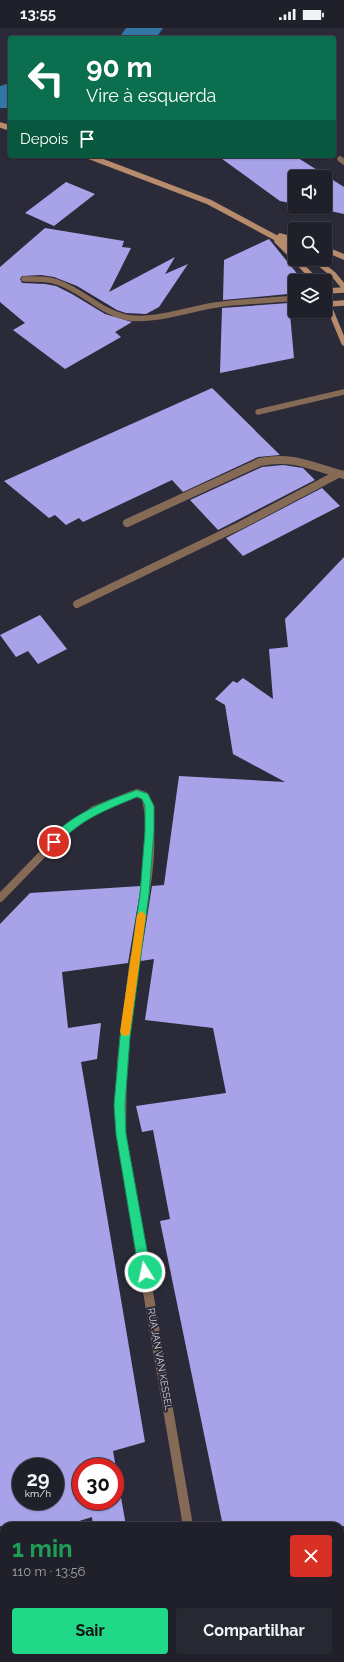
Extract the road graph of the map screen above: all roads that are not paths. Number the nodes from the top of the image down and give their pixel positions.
1 (93, 158) edge
2 (267, 232) junction
3 (288, 238) edge
4 (288, 244) edge
5 (288, 252) edge
6 (332, 252) edge
7 (344, 257) edge
8 (302, 266) edge
9 (322, 266) edge
10 (309, 274) edge
11 (24, 278) dead end
12 (344, 288) edge
13 (332, 290) edge
14 (288, 299) edge
15 (344, 303) edge
16 (332, 304) edge
17 (332, 317) edge
18 (344, 343) edge
19 (344, 392) edge
20 (258, 412) dead end
21 (341, 475) edge
22 (127, 523) dead end
23 (77, 604) dead end
24 (0, 898) edge
25 (187, 1522) edge

1 - 2 main road
2 - 3 main road
2 - 4 main road
2 - 5 main road
6 - 7 main road
8 - 10 main road
9 - 12 main road
11 - 14 street
12 - 13 main road
15 - 16 main road
17 - 18 main road
19 - 20 street
21 - 22 street
21 - 23 street
24 - 25 street, RUA JAN VAN KESSEL

